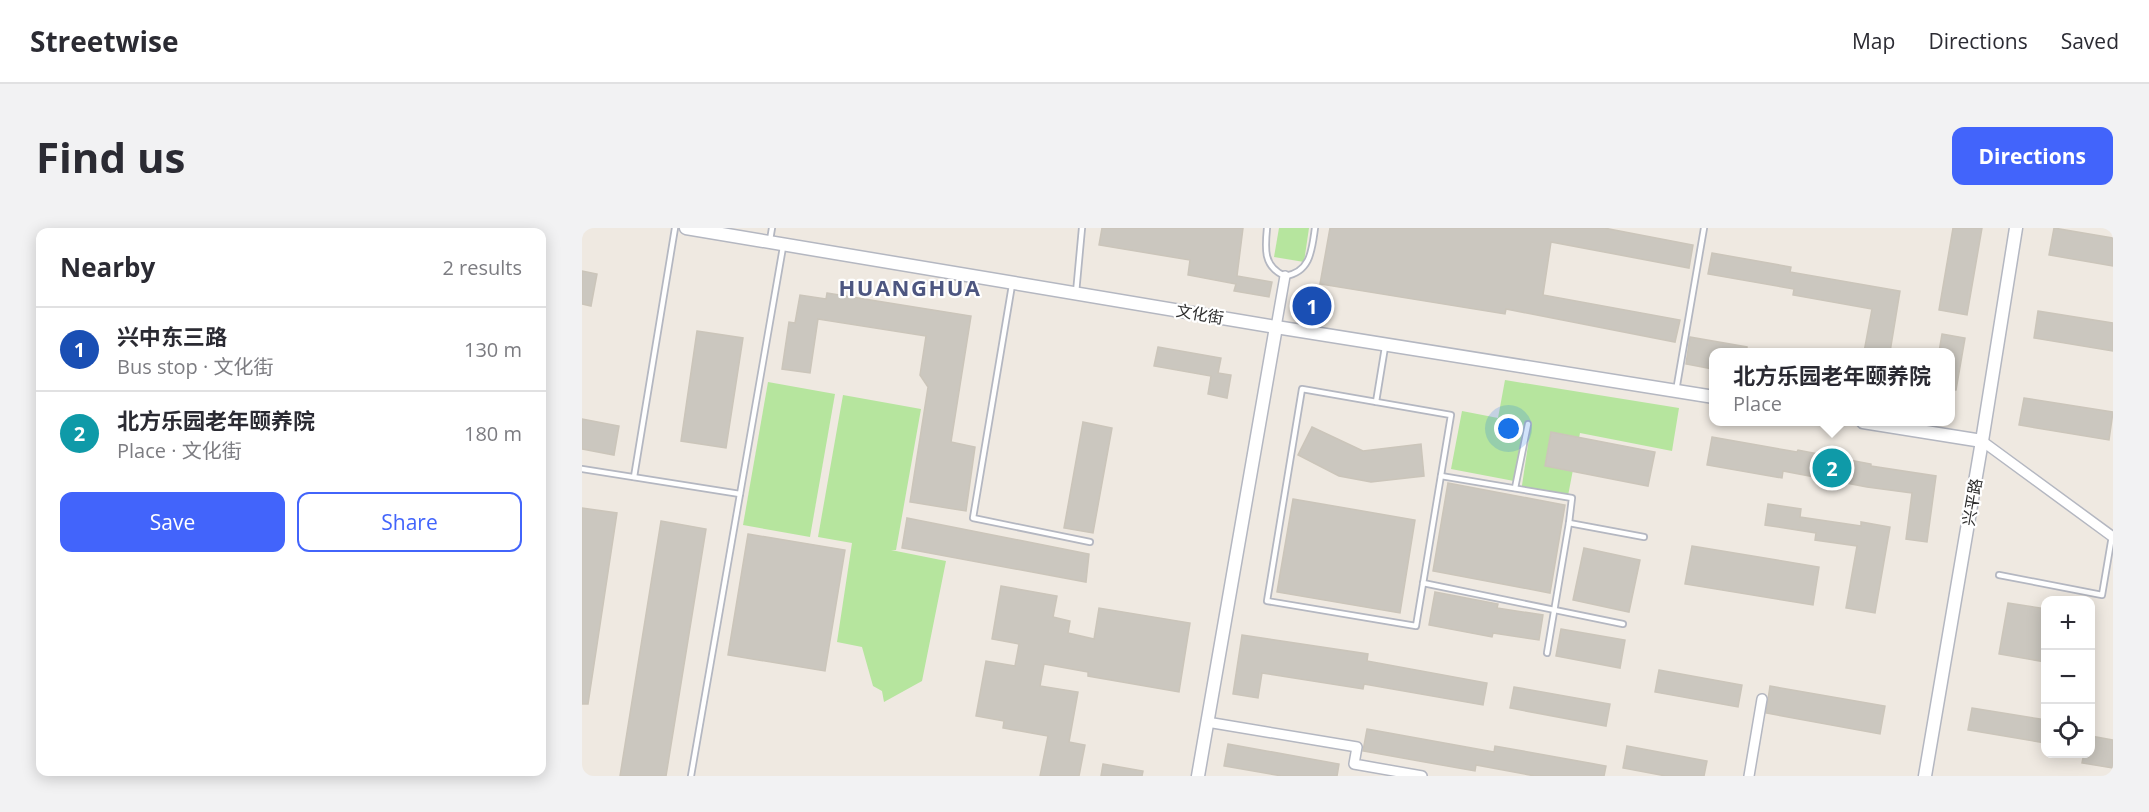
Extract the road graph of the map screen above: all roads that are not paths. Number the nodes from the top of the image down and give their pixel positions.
1 (675, 228) edge
2 (686, 228) edge
3 (772, 228) edge
4 (1082, 228) edge
5 (1267, 228) edge
6 (1315, 228) edge
7 (1704, 228) edge
8 (2016, 228) edge
9 (725, 231) edge
10 (769, 242) junction
11 (784, 244) junction
12 (1285, 276) junction
13 (1013, 282) junction
14 (1076, 293) junction
15 (1276, 327) junction
16 (1386, 344) junction
17 (1676, 391) junction
18 (1709, 396) edge
19 (1376, 402) junction
20 (1528, 424) dead end
21 (1888, 426) edge
22 (1982, 441) junction
23 (582, 469) edge
24 (1441, 476) junction
25 (634, 477) junction
26 (1515, 489) junction
27 (740, 494) junction
28 (1569, 523) junction
29 (2112, 536) edge
30 (1644, 537) dead end
31 (1090, 542) dead end
32 (1999, 575) dead end
33 (1423, 583) junction
34 (1554, 610) junction
35 (1623, 624) dead end
36 (1547, 653) dead end
37 (1762, 699) dead end
38 (1207, 722) junction
39 (691, 776) edge
40 (1198, 776) edge
41 (1422, 776) edge
42 (1749, 776) edge
43 (1924, 776) edge

1 - 25 lane
2 - 9 street, 文化街
3 - 10 lane
4 - 14 lane
5 - 12 lane
6 - 12 lane
7 - 17 lane
8 - 22 street, 兴平路
9 - 10 street, 文化街
10 - 11 street, 文化街
11 - 13 street, 文化街
11 - 27 lane
12 - 15 street
13 - 14 street, 文化街
13 - 31 lane
14 - 15 street, 文化街
15 - 16 street, 文化街
15 - 38 street
16 - 17 street, 文化街
16 - 19 lane
17 - 18 street, 文化街
19 - 24 lane
19 - 33 lane
20 - 26 lane
21 - 22 street
22 - 29 street
22 - 43 street, 兴平路
23 - 25 lane
24 - 26 lane
24 - 33 lane
25 - 27 lane
26 - 28 lane
27 - 39 lane
28 - 30 lane
28 - 34 lane
29 - 32 lane
33 - 34 lane
34 - 35 lane
34 - 36 lane
37 - 42 street
38 - 40 street
38 - 41 street

